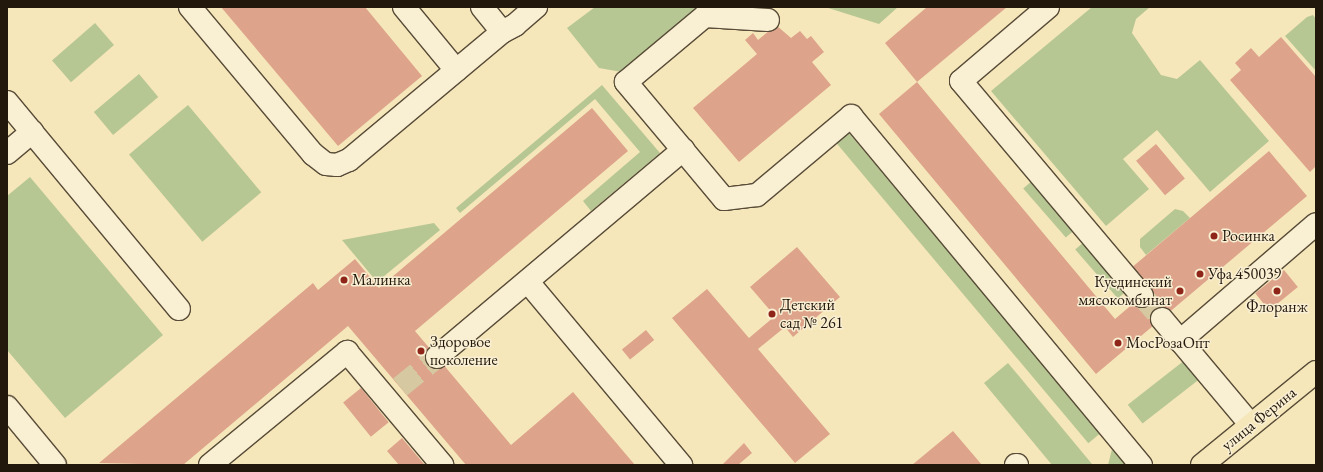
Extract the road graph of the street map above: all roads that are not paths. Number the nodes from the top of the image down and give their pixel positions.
1 (190, 7) edge
2 (404, 7) edge
3 (482, 7) edge
4 (536, 7) edge
5 (1048, 7) edge
6 (768, 20) dead end
7 (502, 32) junction
8 (456, 70) junction
9 (7, 102) edge
10 (32, 132) junction
11 (683, 150) junction
12 (7, 153) edge
13 (1316, 224) edge
14 (528, 282) junction
15 (1142, 296) tunnel mouth
16 (179, 309) dead end
17 (1162, 319) tunnel mouth
18 (1180, 341) junction
19 (437, 357) tunnel mouth
20 (1316, 372) edge
21 (7, 407) edge
22 (1251, 425) junction
23 (55, 465) edge
24 (210, 465) edge
25 (442, 465) edge
26 (681, 465) edge
27 (1142, 465) edge
28 (1202, 465) edge

1 - 8 lane
2 - 8 lane
3 - 7 lane
4 - 7 lane
5 - 15 lane
6 - 11 lane
7 - 8 lane
9 - 10 lane
10 - 12 lane
10 - 16 lane
11 - 14 lane
11 - 27 lane
13 - 18 lane
14 - 19 lane
14 - 26 lane
17 - 18 lane
18 - 22 lane
20 - 22 main road, улица Ферина
21 - 23 lane
22 - 28 main road, улица Ферина
24 - 25 lane

